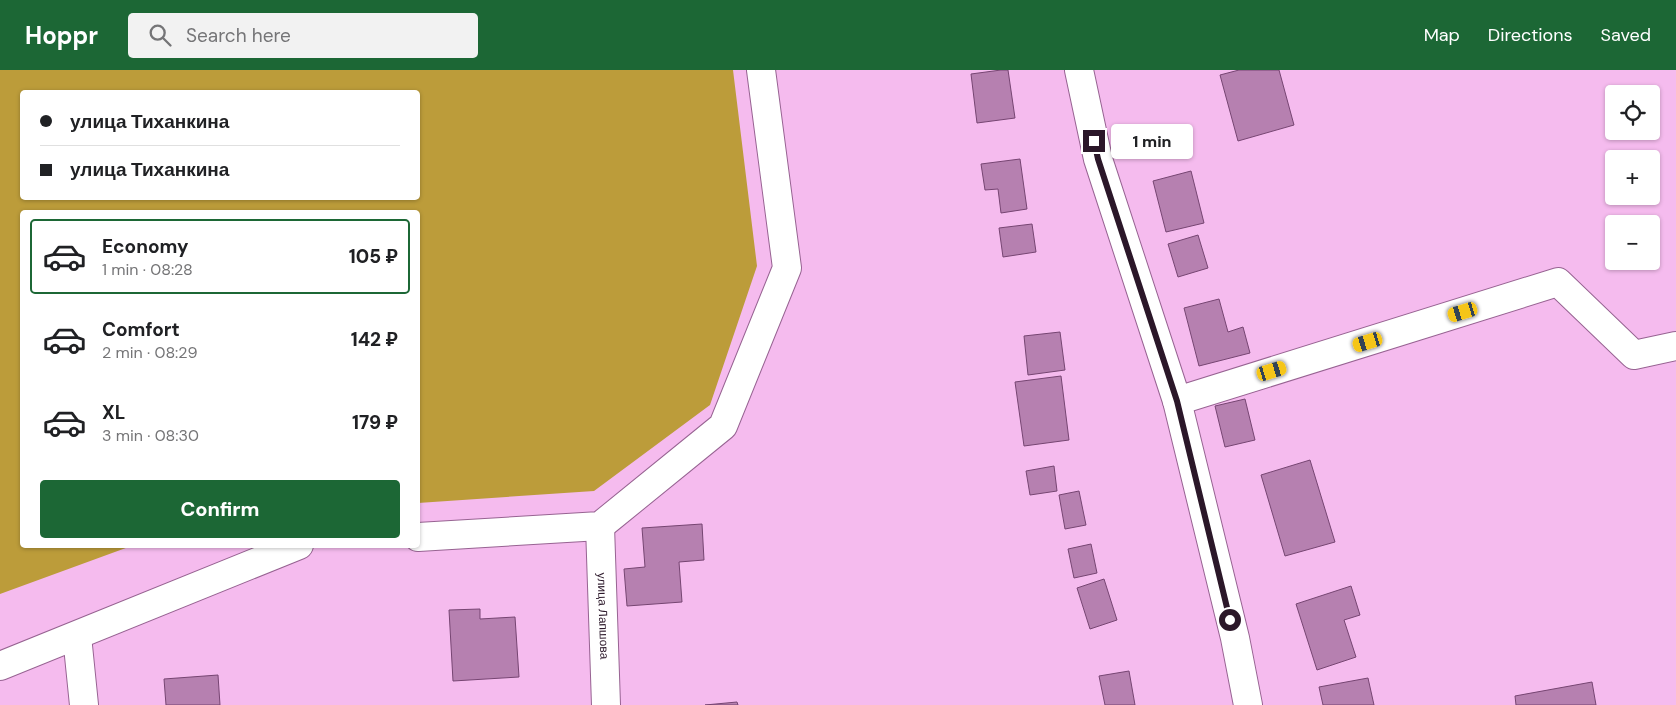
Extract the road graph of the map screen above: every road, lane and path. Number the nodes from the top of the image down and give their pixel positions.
1 (761, 70) edge
2 (1079, 70) edge
3 (1676, 346) edge
4 (1177, 401) junction
5 (600, 526) junction
6 (420, 537) edge
7 (292, 548) edge
8 (77, 636) junction
9 (0, 666) edge
10 (84, 705) edge
11 (606, 705) edge
12 (1248, 705) edge

1 - 5 street
2 - 4 street
3 - 4 street
4 - 12 street
5 - 6 street
5 - 11 street, улица Лапшова
7 - 8 street
8 - 9 street
8 - 10 street

